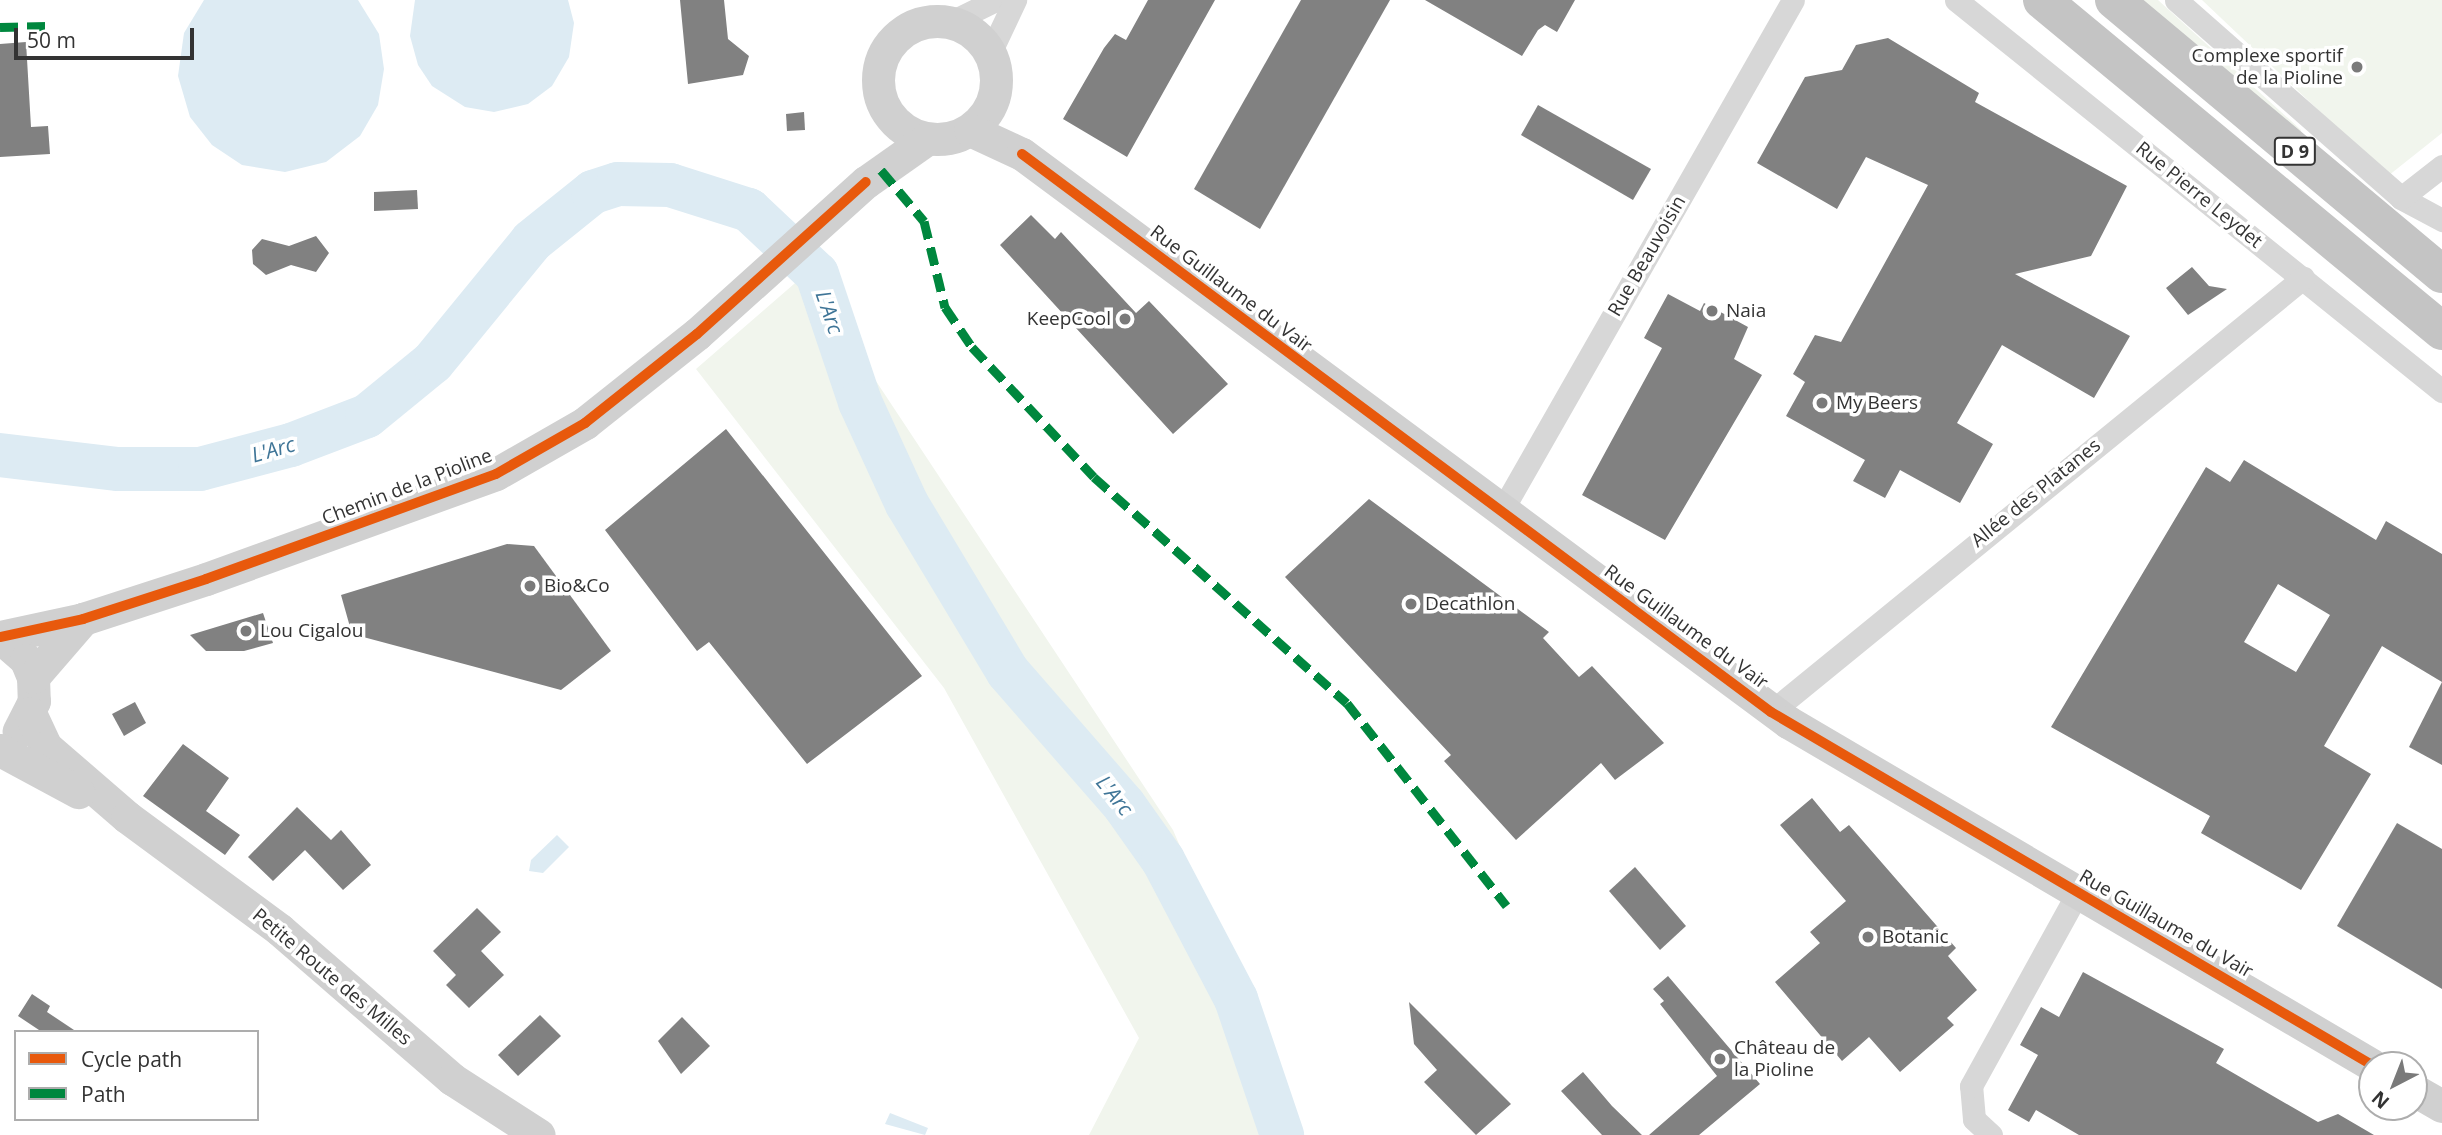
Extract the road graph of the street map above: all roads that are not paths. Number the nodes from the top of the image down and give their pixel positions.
1 (996, 0) edge
2 (1015, 0) edge
3 (1793, 0) edge
4 (1956, 0) edge
5 (2042, 0) edge
6 (2114, 0) edge
7 (2176, 0) edge
8 (951, 22) junction
9 (990, 53) junction
10 (995, 96) junction
11 (886, 112) junction
12 (970, 130) junction
13 (928, 139) junction
14 (1022, 153) junction
15 (2442, 166) edge
16 (862, 186) junction
17 (2401, 198) junction
18 (2442, 220) edge
19 (2442, 274) edge
20 (2303, 278) junction
21 (2442, 331) edge
22 (2442, 391) edge
23 (1501, 512) junction
24 (83, 619) junction
25 (0, 637) edge
26 (33, 677) junction
27 (1771, 712) junction
28 (30, 713) junction
29 (0, 744) edge
30 (0, 750) edge
31 (127, 817) junction
32 (2078, 892) junction
33 (2358, 1057) edge
34 (539, 1135) edge
35 (1991, 1135) edge

1 - 8 street
2 - 9 street
3 - 23 street, Rue Beauvoisin
4 - 20 street, Rue Pierre Leydet
5 - 21 highway, D 9
6 - 19 highway, D 9
7 - 17 street
8 - 9 main road
8 - 11 main road
9 - 10 main road
10 - 12 main road
10 - 14 main road, Rue Guillaume du Vair
11 - 13 main road
11 - 16 main road
12 - 13 main road
12 - 14 main road, Rue Guillaume du Vair
13 - 16 main road, Chemin de la Pioline
14 - 23 main road, Rue Guillaume du Vair
15 - 17 street
16 - 24 main road, Chemin de la Pioline
17 - 18 street
20 - 22 street, Rue Pierre Leydet
20 - 27 street, Allée des Platanes
23 - 27 main road, Rue Guillaume du Vair
24 - 25 main road, Chemin de la Pioline
24 - 26 main road, Chemin de la Pioline
25 - 26 main road
26 - 28 main road
27 - 32 main road, Rue Guillaume du Vair
28 - 29 main road
28 - 31 main road, Petite Route des Milles
30 - 31 main road, Petite Route des Milles
31 - 34 main road, Petite Route des Milles
32 - 33 main road, Rue Guillaume du Vair
32 - 35 street

